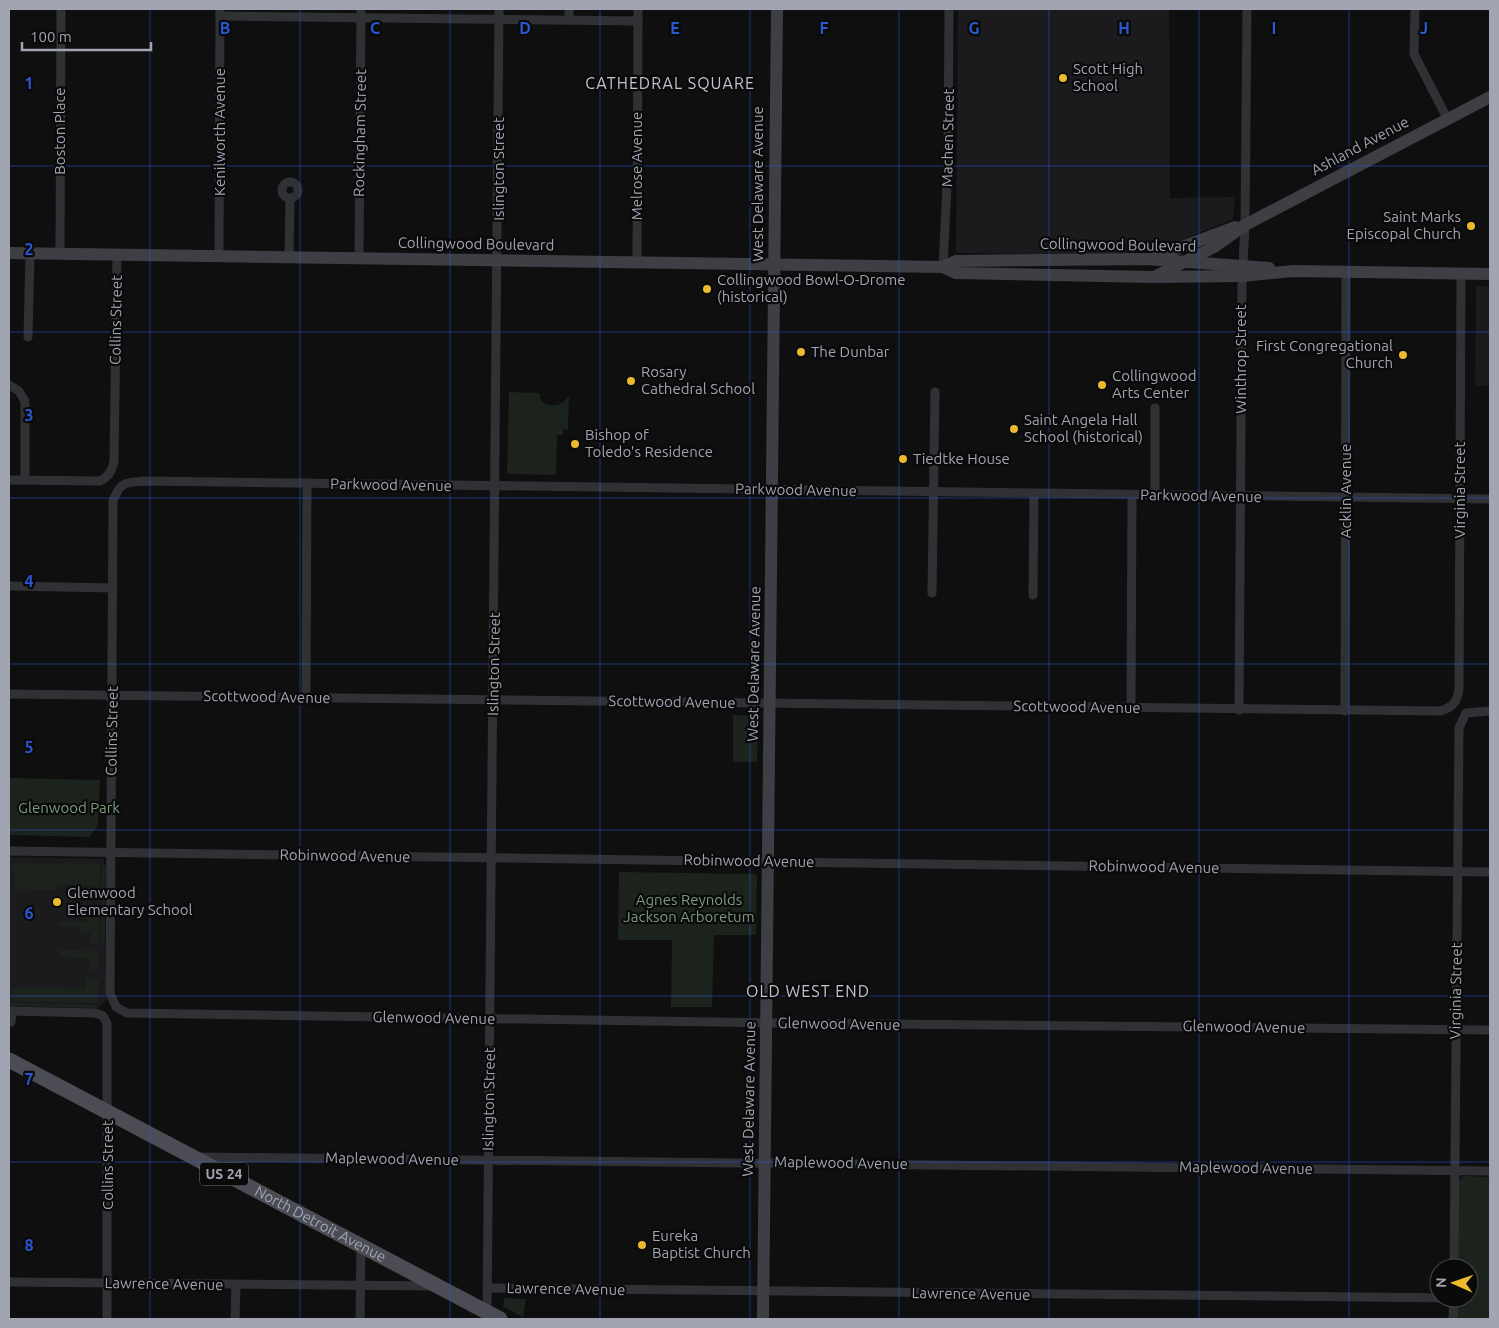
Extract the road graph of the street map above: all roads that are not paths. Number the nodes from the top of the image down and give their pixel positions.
1 (61, 9) edge
2 (499, 9) edge
3 (569, 9) edge
4 (638, 9) edge
5 (777, 9) edge
6 (949, 9) edge
7 (1247, 9) edge
8 (1415, 9) edge
9 (220, 12) edge
10 (362, 13) edge
11 (499, 19) junction
12 (569, 20) junction
13 (638, 21) junction
14 (1490, 97) edge
15 (1448, 118) junction
16 (290, 198) dead end
17 (1245, 225) junction
18 (9, 253) edge
19 (30, 253) junction
20 (60, 254) junction
21 (117, 254) junction
22 (220, 255) junction
23 (289, 257) junction
24 (359, 258) junction
25 (1039, 260) junction
26 (1147, 260) junction
27 (498, 261) junction
28 (1187, 261) junction
29 (637, 262) junction
30 (774, 265) junction
31 (943, 267) junction
32 (1242, 271) junction
33 (1346, 272) junction
34 (1033, 274) junction
35 (1461, 274) junction
36 (1490, 274) edge
37 (1152, 277) junction
38 (28, 336) dead end
39 (9, 385) edge
40 (935, 392) dead end
41 (1155, 408) dead end
42 (9, 480) edge
43 (25, 480) junction
44 (307, 484) junction
45 (496, 486) junction
46 (772, 490) junction
47 (934, 493) junction
48 (1034, 494) junction
49 (1132, 495) junction
50 (1155, 495) junction
51 (1240, 497) junction
52 (1346, 498) junction
53 (1460, 499) junction
54 (1490, 499) edge
55 (113, 501) joint
56 (9, 586) edge
57 (113, 588) junction
58 (932, 592) dead end
59 (1033, 595) dead end
60 (9, 694) edge
61 (112, 695) junction
62 (306, 697) junction
63 (494, 700) junction
64 (770, 703) junction
65 (1453, 706) joint
66 (1131, 707) junction
67 (1238, 710) junction
68 (1345, 711) junction
69 (1490, 711) edge
70 (9, 851) edge
71 (111, 852) junction
72 (492, 858) junction
73 (768, 862) junction
74 (1457, 871) junction
75 (1490, 872) edge
76 (10, 1011) edge
77 (127, 1013) joint
78 (490, 1018) junction
79 (12, 1022) dead end
80 (766, 1023) junction
81 (1455, 1029) junction
82 (1490, 1030) edge
83 (9, 1060) edge
84 (108, 1113) junction
85 (193, 1157) junction
86 (489, 1160) junction
87 (765, 1162) junction
88 (1454, 1170) junction
89 (1490, 1171) edge
90 (361, 1246) junction
91 (1454, 1258) edge
92 (9, 1282) edge
93 (108, 1283) junction
94 (236, 1285) junction
95 (361, 1286) junction
96 (439, 1286) junction
97 (487, 1288) junction
98 (764, 1291) junction
99 (1429, 1298) edge
100 (491, 1317) edge
101 (107, 1319) edge
102 (235, 1319) edge
103 (360, 1319) edge
104 (763, 1319) edge

1 - 20 street, Boston Place
2 - 11 street, Islington Street
3 - 12 street
4 - 13 street, Melrose Avenue
5 - 30 main road, West Delaware Avenue
6 - 31 street, Machen Street
7 - 17 street, Winthrop Street
8 - 15 street
9 - 10 street
9 - 22 street, Kenilworth Avenue
10 - 11 street
10 - 24 street, Rockingham Street
11 - 12 street
11 - 27 street, Islington Street
12 - 13 street
13 - 29 street, Melrose Avenue
14 - 15 main road, Ashland Avenue
15 - 17 main road, Ashland Avenue
16 - 23 street
17 - 26 main road, Ashland Avenue
17 - 28 main road, Ashland Avenue
17 - 32 street, Winthrop Street
18 - 19 main road, Collingwood Boulevard
19 - 20 main road, Collingwood Boulevard
19 - 38 street
20 - 21 main road, Collingwood Boulevard
21 - 22 main road, Collingwood Boulevard
21 - 43 street, Collins Street
22 - 23 main road, Collingwood Boulevard
23 - 24 main road, Collingwood Boulevard
24 - 27 main road, Collingwood Boulevard
25 - 26 main road, Collingwood Boulevard
25 - 31 main road, Collingwood Boulevard
25 - 34 main road
26 - 28 main road, Collingwood Boulevard
27 - 29 main road, Collingwood Boulevard
27 - 45 street, Islington Street
28 - 32 main road, Collingwood Boulevard
28 - 37 main road, Ashland Avenue
29 - 30 main road, Collingwood Boulevard
30 - 31 main road, Collingwood Boulevard
30 - 46 main road, West Delaware Avenue
31 - 34 main road, Collingwood Boulevard
32 - 33 main road, Collingwood Boulevard
32 - 37 main road, Collingwood Boulevard
32 - 51 street, Winthrop Street
33 - 35 main road, Collingwood Boulevard
33 - 52 street, Acklin Avenue
34 - 37 main road, Collingwood Boulevard
35 - 36 main road, Collingwood Boulevard
35 - 53 street, Virginia Street
39 - 43 street
40 - 47 street
41 - 50 street
42 - 43 street
44 - 45 street, Parkwood Avenue
44 - 55 street, Parkwood Avenue
44 - 62 street
45 - 46 street, Parkwood Avenue
45 - 63 street, Islington Street
46 - 47 street, Parkwood Avenue
46 - 64 main road, West Delaware Avenue
47 - 48 street, Parkwood Avenue
47 - 58 street
48 - 49 street, Parkwood Avenue
48 - 59 street
49 - 50 street, Parkwood Avenue
49 - 66 street
50 - 51 street, Parkwood Avenue
51 - 52 street, Parkwood Avenue
51 - 67 street, Winthrop Street
52 - 53 street, Parkwood Avenue
52 - 68 street, Acklin Avenue
53 - 54 street, Parkwood Avenue
53 - 65 street, Virginia Street
55 - 57 street, Collins Street
56 - 57 street
57 - 61 street, Collins Street
60 - 61 street, Scottwood Avenue
61 - 62 street, Scottwood Avenue
61 - 71 street, Collins Street
62 - 63 street, Scottwood Avenue
63 - 64 street, Scottwood Avenue
63 - 72 street, Islington Street
64 - 66 street, Scottwood Avenue
64 - 73 main road, West Delaware Avenue
65 - 68 street, Scottwood Avenue
66 - 67 street, Scottwood Avenue
67 - 68 street, Scottwood Avenue
69 - 74 street, Virginia Street
70 - 71 street, Robinwood Avenue
71 - 72 street, Robinwood Avenue
71 - 77 street, Collins Street
72 - 73 street, Robinwood Avenue
72 - 78 street, Islington Street
73 - 74 street, Robinwood Avenue
73 - 80 main road, West Delaware Avenue
74 - 75 street, Robinwood Avenue
74 - 81 street, Virginia Street
76 - 79 street
76 - 84 street, Collins Street
77 - 78 street, Glenwood Avenue
78 - 80 street, Glenwood Avenue
78 - 86 street, Islington Street
80 - 81 street, Glenwood Avenue
80 - 87 main road, West Delaware Avenue
81 - 82 street, Glenwood Avenue
81 - 88 street, Virginia Street
83 - 84 main road, North Detroit Avenue / US 24
84 - 85 main road, North Detroit Avenue / US 24
84 - 93 street, Collins Street
85 - 86 street, Maplewood Avenue
85 - 90 main road, North Detroit Avenue / US 24
86 - 87 street, Maplewood Avenue
86 - 97 street, Islington Street
87 - 88 street, Maplewood Avenue
87 - 98 main road, West Delaware Avenue
88 - 89 street, Maplewood Avenue
88 - 91 street, Virginia Street
90 - 95 street
90 - 96 main road, North Detroit Avenue / US 24
92 - 93 street, Lawrence Avenue
93 - 94 street, Lawrence Avenue
93 - 101 street, Collins Street
94 - 95 street, Lawrence Avenue
94 - 102 street
95 - 96 street, Lawrence Avenue
95 - 103 street
96 - 100 main road, North Detroit Avenue / US 24
97 - 98 street, Lawrence Avenue
97 - 100 street, Islington Street
98 - 99 street, Lawrence Avenue
98 - 104 main road, West Delaware Avenue

